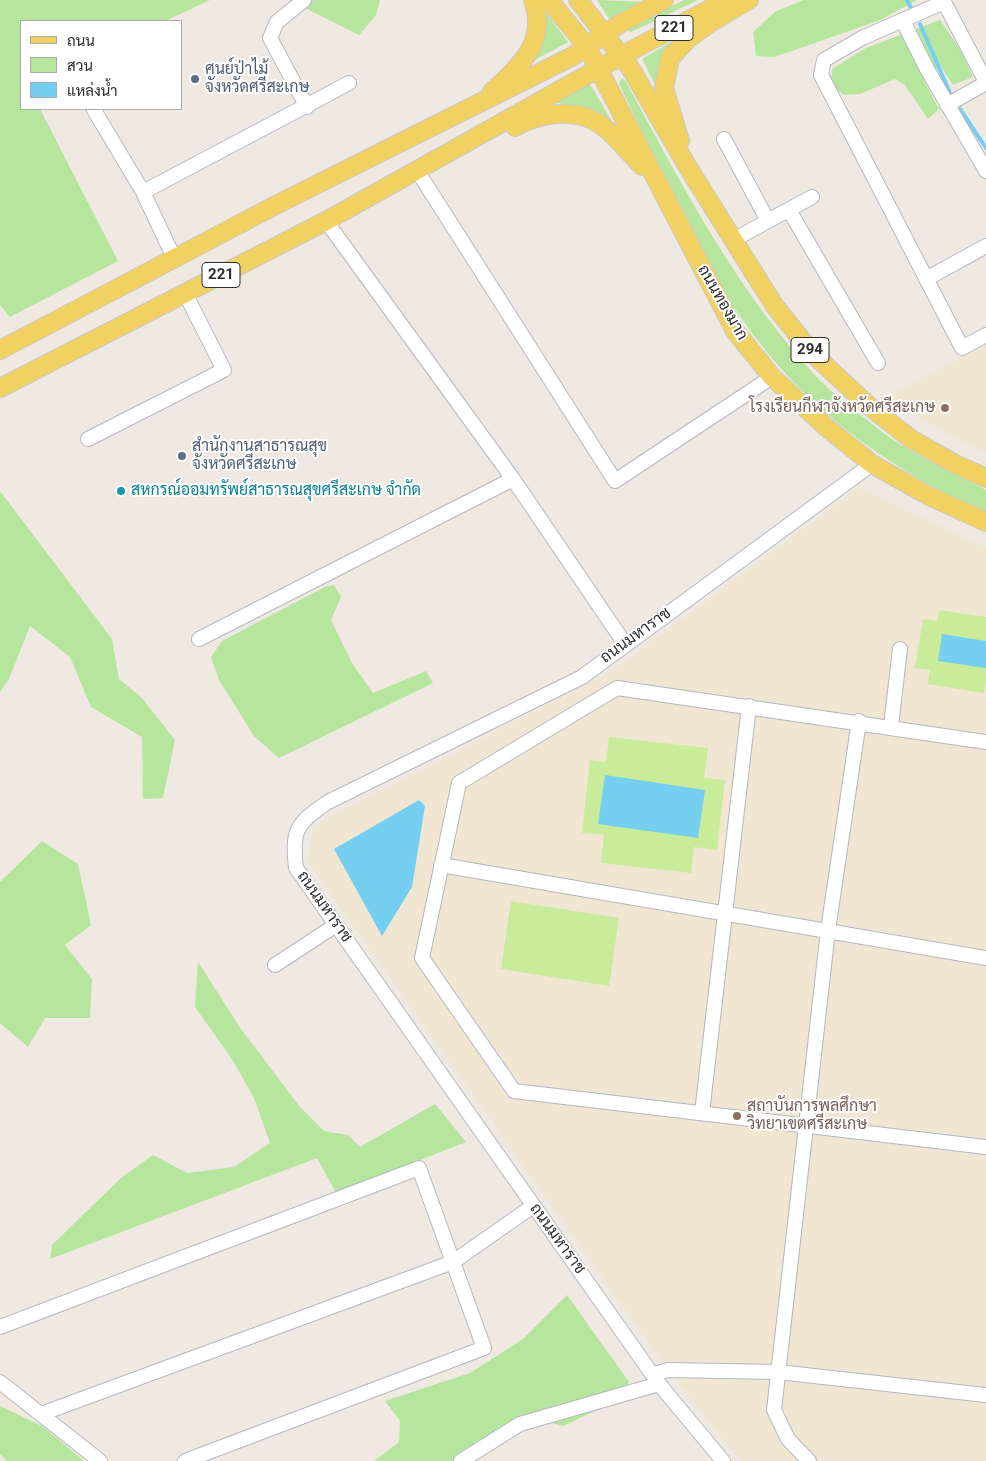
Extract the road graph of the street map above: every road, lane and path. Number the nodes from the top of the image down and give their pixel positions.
1 (304, 0) edge
2 (534, 0) edge
3 (549, 0) edge
4 (578, 0) edge
5 (664, 0) edge
6 (727, 0) edge
7 (749, 0) edge
8 (944, 1) edge
9 (903, 21) junction
10 (604, 34) junction
11 (587, 47) junction
12 (621, 56) junction
13 (982, 65) edge
14 (599, 69) junction
15 (986, 82) edge
16 (349, 83) dead end
17 (479, 104) junction
18 (947, 104) junction
19 (307, 107) junction
20 (94, 110) edge
21 (724, 139) dead end
22 (441, 158) junction
23 (689, 169) junction
24 (986, 171) edge
25 (418, 172) junction
26 (656, 181) junction
27 (143, 192) junction
28 (812, 197) dead end
29 (789, 210) junction
30 (326, 221) junction
31 (768, 221) junction
32 (733, 240) junction
33 (986, 246) edge
34 (174, 258) junction
35 (926, 279) junction
36 (185, 293) junction
37 (986, 335) edge
38 (0, 350) edge
39 (878, 363) dead end
40 (772, 377) junction
41 (0, 388) edge
42 (88, 438) dead end
43 (872, 464) junction
44 (986, 478) edge
45 (513, 479) junction
46 (986, 522) edge
47 (199, 640) dead end
48 (625, 644) junction
49 (900, 649) dead end
50 (749, 706) junction
51 (859, 721) junction
52 (891, 726) junction
53 (986, 742) edge
54 (441, 865) junction
55 (724, 914) junction
56 (336, 926) junction
57 (828, 930) junction
58 (986, 958) edge
59 (274, 965) dead end
60 (702, 1113) junction
61 (805, 1125) junction
62 (986, 1147) edge
63 (533, 1206) junction
64 (453, 1262) junction
65 (0, 1327) edge
66 (778, 1372) junction
67 (656, 1379) junction
68 (0, 1382) edge
69 (986, 1395) edge
70 (41, 1414) junction
71 (100, 1461) edge
72 (185, 1461) edge
73 (461, 1461) edge
74 (723, 1461) edge
75 (809, 1461) edge

1 - 19 street
2 - 17 main road
3 - 11 main road, ถนนทองมาก / 294
4 - 10 main road, 294
5 - 10 main road, 221
6 - 12 main road, 221
7 - 23 main road
8 - 9 street
8 - 13 street
9 - 18 street
9 - 35 street
10 - 11 main road, 221
10 - 12 main road, 294
11 - 14 main road, ถนนทองมาก / 294
11 - 17 main road, 221
12 - 14 main road, 221
12 - 23 main road, 294
13 - 15 street
14 - 22 main road, 221
14 - 26 main road, ถนนทองมาก / 294
15 - 18 street
16 - 19 street
17 - 34 main road, 221
18 - 24 street
19 - 27 street
20 - 27 street
21 - 31 street
22 - 25 main road, 221
22 - 26 main road
23 - 32 main road, 294
25 - 30 main road, 221
25 - 40 street
26 - 40 main road, ถนนทองมาก / 294
27 - 34 street
28 - 29 street
29 - 31 street
29 - 39 street
30 - 36 main road, 221
30 - 45 street
31 - 32 street
32 - 44 main road, 294
33 - 35 street
34 - 38 main road, 221
35 - 37 street
36 - 41 main road, 221
36 - 42 street
40 - 43 main road, ถนนทองมาก / 294
43 - 46 main road, ถนนทองมาก / 294
43 - 48 street, ถนนมหาราช
45 - 47 street
45 - 48 street
48 - 56 street, ถนนมหาราช
49 - 52 street
50 - 51 street
50 - 54 street
50 - 55 street
51 - 52 street
51 - 57 street
52 - 53 street
54 - 55 street
54 - 60 street
55 - 57 street
55 - 60 street
56 - 59 street
56 - 63 street, ถนนมหาราช
57 - 58 street
57 - 61 street
60 - 61 street
61 - 62 street
61 - 66 street
63 - 64 street
63 - 67 street, ถนนมหาราช
64 - 65 street
64 - 70 street
64 - 72 street
66 - 67 street
66 - 69 street
66 - 75 street
67 - 73 street
67 - 74 street, ถนนมหาราช
68 - 70 street
70 - 71 street

